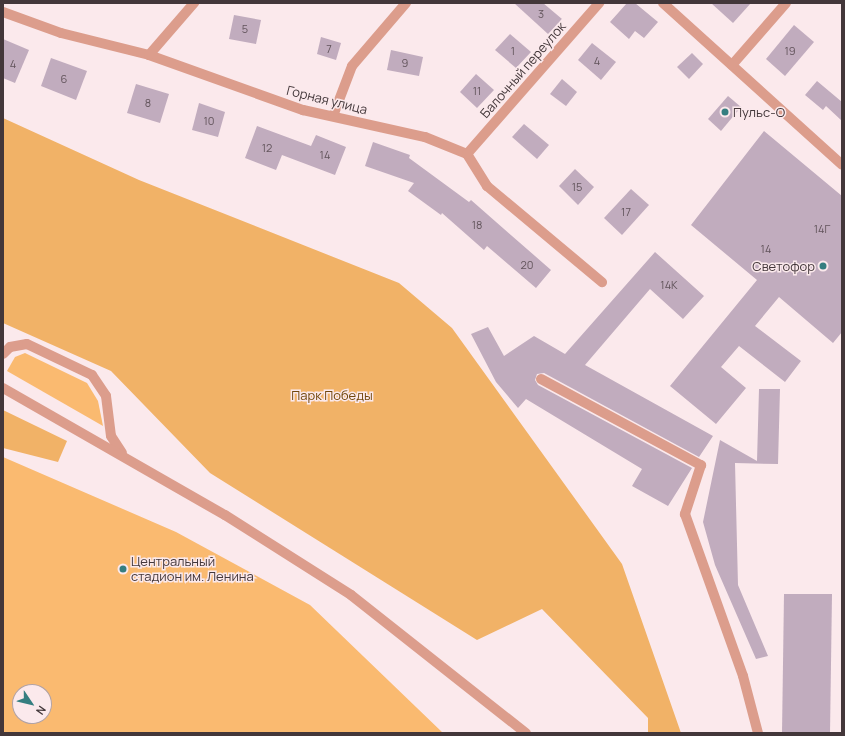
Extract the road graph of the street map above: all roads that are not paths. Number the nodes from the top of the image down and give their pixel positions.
1 (194, 3) edge
2 (406, 3) edge
3 (599, 3) edge
4 (663, 3) edge
5 (786, 3) edge
6 (3, 12) edge
7 (149, 55) junction
8 (732, 65) junction
9 (333, 116) junction
10 (467, 154) junction
11 (842, 165) edge
12 (602, 282) dead end
13 (3, 354) edge
14 (541, 379) dead end
15 (3, 388) edge
16 (123, 455) junction
17 (524, 732) edge
18 (758, 733) edge

1 - 7 street
2 - 9 street
3 - 10 street, Балочный переулок
4 - 8 street
5 - 8 street
6 - 7 street, Горная улица
7 - 9 street, Горная улица
8 - 11 street
9 - 10 street, Горная улица
10 - 12 street
13 - 16 street
14 - 18 street
15 - 16 street
16 - 17 street

